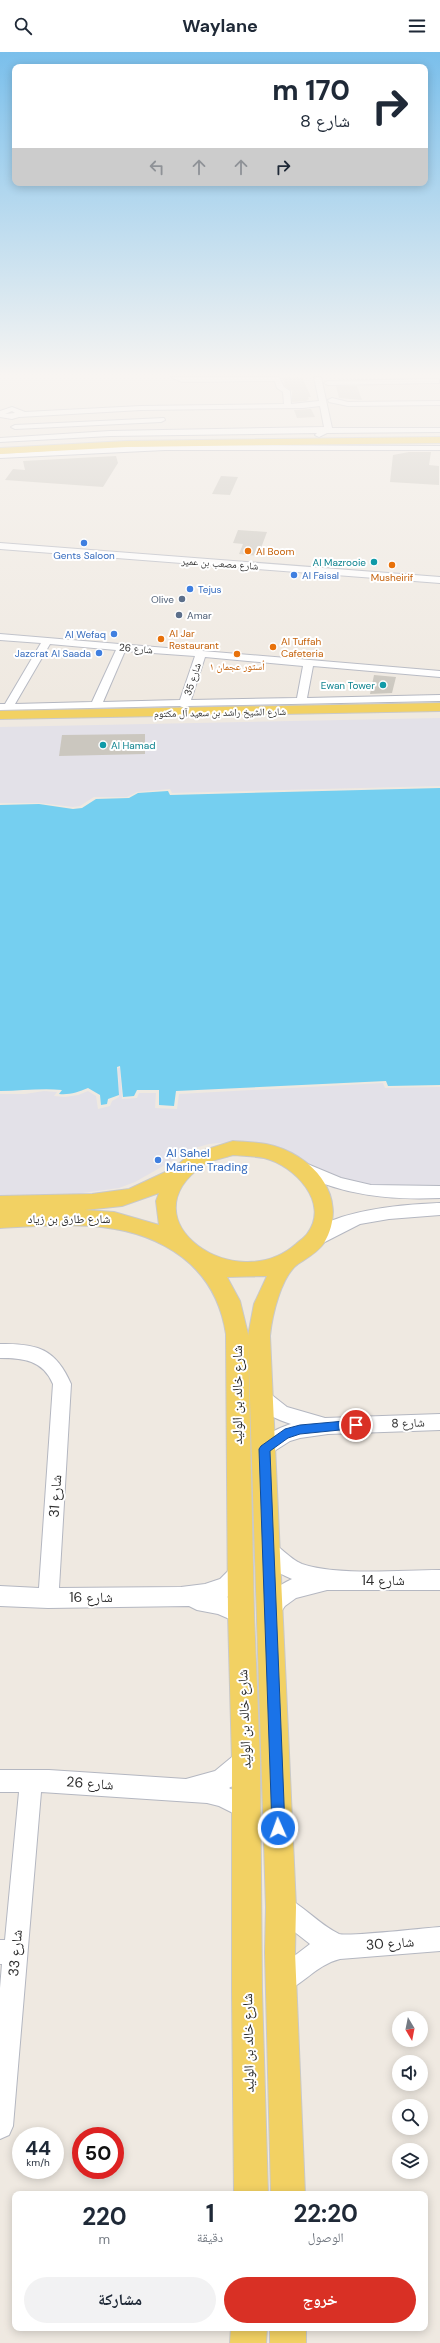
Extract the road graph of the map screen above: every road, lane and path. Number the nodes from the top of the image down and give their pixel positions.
1 (0, 541) edge
2 (0, 546) edge
3 (440, 574) edge
4 (440, 580) edge
5 (0, 637) edge
6 (47, 641) junction
7 (122, 647) junction
8 (201, 654) junction
9 (309, 663) junction
10 (440, 674) edge
11 (440, 698) edge
12 (352, 700) junction
13 (440, 703) edge
14 (209, 704) junction
15 (96, 705) junction
16 (184, 705) junction
17 (302, 706) junction
18 (337, 706) junction
19 (440, 707) edge
20 (3, 710) edge
21 (222, 712) junction
22 (380, 713) junction
23 (440, 716) edge
24 (440, 720) edge
25 (0, 722) edge
26 (305, 1169) junction
27 (178, 1174) junction
28 (440, 1192) edge
29 (0, 1204) edge
30 (440, 1209) edge
31 (0, 1220) edge
32 (313, 1241) junction
33 (189, 1251) junction
34 (290, 1259) junction
35 (8, 1350) edge
36 (262, 1398) junction
37 (440, 1422) edge
38 (328, 1426) junction
39 (265, 1449) junction
40 (239, 1517) junction
41 (266, 1517) junction
42 (267, 1549) junction
43 (241, 1572) junction
44 (327, 1580) junction
45 (440, 1580) edge
46 (0, 1596) edge
47 (181, 1597) junction
48 (48, 1598) junction
49 (271, 1609) junction
50 (241, 1614) junction
51 (246, 1760) junction
52 (0, 1781) edge
53 (31, 1781) junction
54 (179, 1789) junction
55 (245, 1808) junction
56 (281, 1907) junction
57 (440, 1939) edge
58 (340, 1946) junction
59 (8, 1951) edge
60 (281, 1982) junction
61 (0, 2126) edge
62 (251, 2191) edge
63 (288, 2191) edge
64 (249, 2331) edge
65 (288, 2331) edge
66 (248, 2343) edge
67 (288, 2343) edge

1 - 3 street, شارع مصعب بن عمير
2 - 4 street, شارع مصعب بن عمير
5 - 6 street, شارع 26
6 - 7 street, شارع 26
6 - 20 street
7 - 8 street, شارع 26
7 - 15 street
8 - 9 street, شارع 26
8 - 16 street, شارع 35
9 - 10 street, شارع 26
9 - 17 street
11 - 12 street
12 - 17 street
12 - 18 main road
13 - 18 main road
14 - 16 street
14 - 17 street
14 - 21 main road
15 - 16 street
15 - 20 street
17 - 18 main road
17 - 21 main road, شارع الشيخ راشد بن سعيد آل مكتوم
17 - 22 main road, شارع الشيخ راشد بن سعيد آل مكتوم
19 - 22 main road, شارع الشيخ راشد بن سعيد آل مكتوم
20 - 21 main road, شارع الشيخ راشد بن سعيد آل مكتوم
22 - 23 main road, شارع الشيخ راشد بن سعيد آل مكتوم
22 - 24 main road
22 - 25 main road, شارع الشيخ راشد بن سعيد آل مكتوم
26 - 27 main road
26 - 28 street
26 - 32 main road
27 - 29 main road, شارع طارق بن زياد
27 - 33 main road
30 - 32 street
31 - 33 main road, شارع طارق بن زياد
32 - 34 main road
33 - 34 main road
33 - 40 main road, شارع خالد بن الوليد
34 - 36 main road, شارع خالد بن الوليد
35 - 48 street, شارع 31
36 - 38 street, شارع 8
36 - 39 main road, شارع خالد بن الوليد
37 - 38 street, شارع 8
38 - 39 street, شارع 8
39 - 41 main road, شارع خالد بن الوليد
40 - 41 main road
40 - 43 main road, شارع خالد بن الوليد
41 - 42 main road, شارع خالد بن الوليد
42 - 44 street, شارع 14
42 - 49 main road, شارع خالد بن الوليد
43 - 47 street, شارع 16
43 - 50 main road, شارع خالد بن الوليد
44 - 45 street, شارع 14
44 - 49 street, شارع 14
46 - 48 street, شارع 16
47 - 48 street, شارع 16
47 - 50 street, شارع 16
49 - 56 main road, شارع خالد بن الوليد
50 - 51 main road, شارع خالد بن الوليد
51 - 54 street, شارع 26
51 - 55 main road, شارع خالد بن الوليد
52 - 53 street, شارع 26
53 - 54 street, شارع 26
53 - 59 street, شارع 33
54 - 55 street, شارع 26
55 - 62 main road, شارع خالد بن الوليد
56 - 58 street, شارع 30
56 - 60 main road, شارع خالد بن الوليد
57 - 58 street, شارع 30
58 - 60 street, شارع 30
59 - 61 street, شارع 33
60 - 63 main road, شارع خالد بن الوليد
64 - 66 main road
65 - 67 main road

